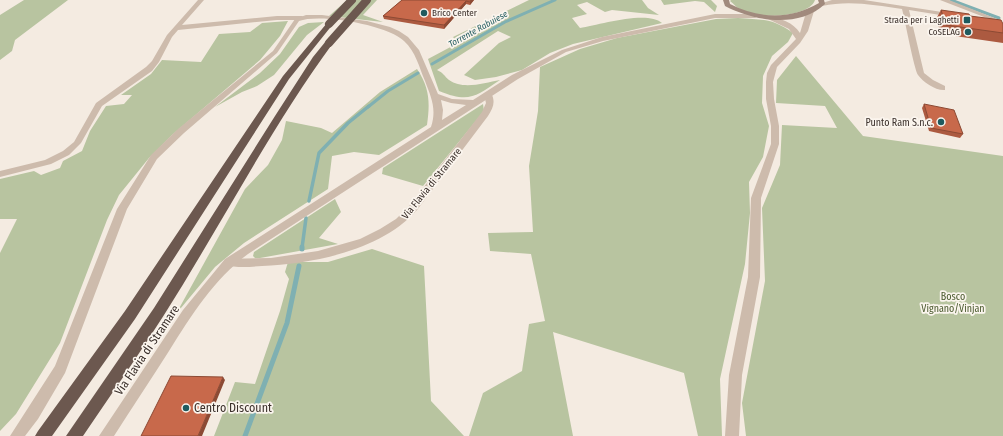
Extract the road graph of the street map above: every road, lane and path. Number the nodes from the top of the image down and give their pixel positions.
1 (202, 0) edge
2 (352, 0) edge
3 (367, 0) edge
4 (853, 0) edge
5 (943, 0) edge
6 (822, 2) edge
7 (727, 3) edge
8 (905, 8) junction
9 (811, 11) junction
10 (715, 16) junction
11 (755, 16) junction
12 (960, 16) edge
13 (968, 17) edge
14 (302, 18) junction
15 (769, 18) junction
16 (1001, 21) edge
17 (173, 31) junction
18 (799, 39) junction
19 (942, 88) dead end
20 (434, 94) junction
21 (488, 95) junction
22 (450, 100) junction
23 (475, 103) junction
24 (439, 108) junction
25 (458, 114) junction
26 (435, 128) junction
27 (0, 174) edge
28 (229, 262) junction
29 (18, 436) edge
30 (43, 436) edge
31 (74, 436) edge
32 (106, 436) edge
33 (732, 436) edge

1 - 17 street
2 - 30 highway, bridge
3 - 31 highway, bridge
4 - 6 street
4 - 8 street
5 - 16 street
6 - 9 main road, Via Flavia di Stramare
7 - 10 street, Via Flavia di Stramare
7 - 11 main road, Via Flavia di Stramare
8 - 12 street
8 - 19 street
9 - 15 main road, Via Flavia di Stramare
9 - 18 street
10 - 11 street, Via Flavia di Stramare
10 - 21 street, Via Flavia di Stramare
11 - 15 main road, Via Flavia di Stramare
13 - 16 street
14 - 17 street
14 - 20 street
14 - 29 street
15 - 18 street
17 - 27 street
18 - 33 street
20 - 22 street
20 - 24 street
21 - 23 street, Via Flavia di Stramare
21 - 28 street, Via Flavia di Stramare
22 - 23 street
22 - 25 street
23 - 25 street, Via Flavia di Stramare
24 - 25 street
24 - 26 street
25 - 26 street, Via Flavia di Stramare
26 - 28 street, Via Flavia di Stramare
28 - 32 street, Via Flavia di Stramare

